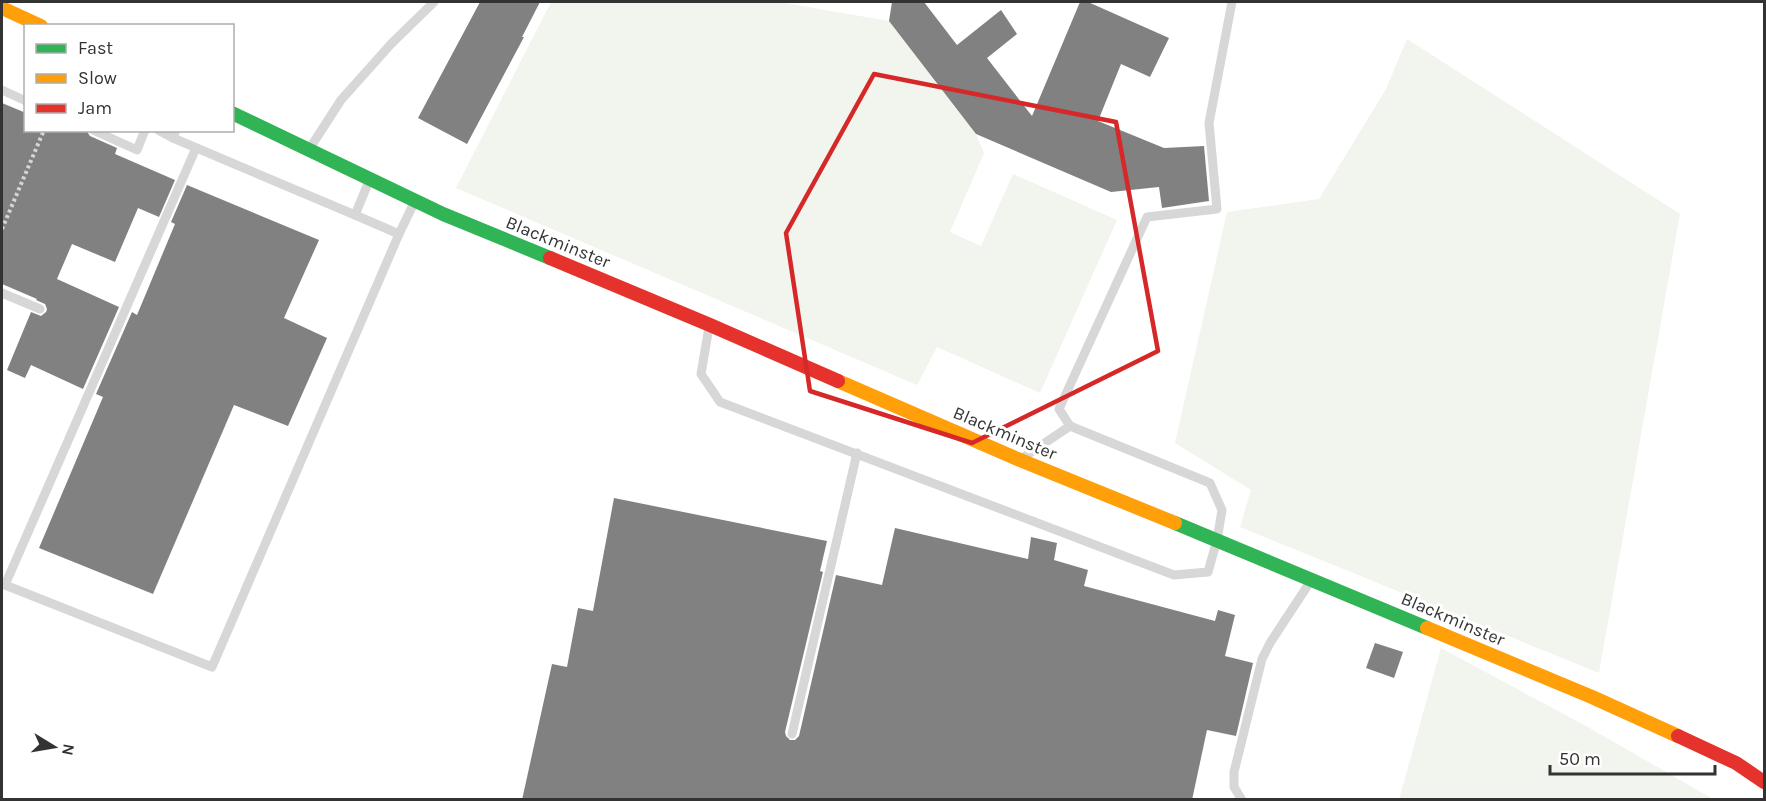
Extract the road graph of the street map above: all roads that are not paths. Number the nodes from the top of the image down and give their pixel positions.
1 (434, 2) edge
2 (1232, 2) edge
3 (2, 8) edge
4 (37, 24) edge
5 (2, 90) edge
6 (24, 100) edge
7 (234, 113) edge
8 (97, 132) edge
9 (144, 132) edge
10 (174, 134) edge
11 (196, 148) junction
12 (309, 149) junction
13 (370, 179) junction
14 (415, 200) junction
15 (355, 215) junction
16 (399, 234) junction
17 (2, 293) edge
18 (40, 309) dead end
19 (710, 325) junction
20 (1070, 426) junction
21 (857, 453) junction
22 (1020, 460) junction
23 (1217, 540) junction
24 (1312, 579) junction
25 (792, 734) dead end
26 (1764, 782) edge
27 (1242, 800) edge

1 - 12 lane
2 - 20 lane
3 - 4 main road
5 - 6 lane
7 - 12 main road, Blackminster
8 - 9 lane
10 - 11 lane
11 - 15 lane
11 - 16 lane
12 - 13 main road, Blackminster
13 - 14 main road, Blackminster
13 - 15 lane
14 - 16 lane
14 - 19 main road, Blackminster
15 - 16 lane
17 - 18 lane
19 - 21 lane
19 - 22 main road, Blackminster
20 - 22 lane
20 - 23 lane
21 - 23 lane
21 - 25 lane
22 - 23 main road, Blackminster
23 - 24 main road, Blackminster
24 - 26 main road, Blackminster
24 - 27 lane

